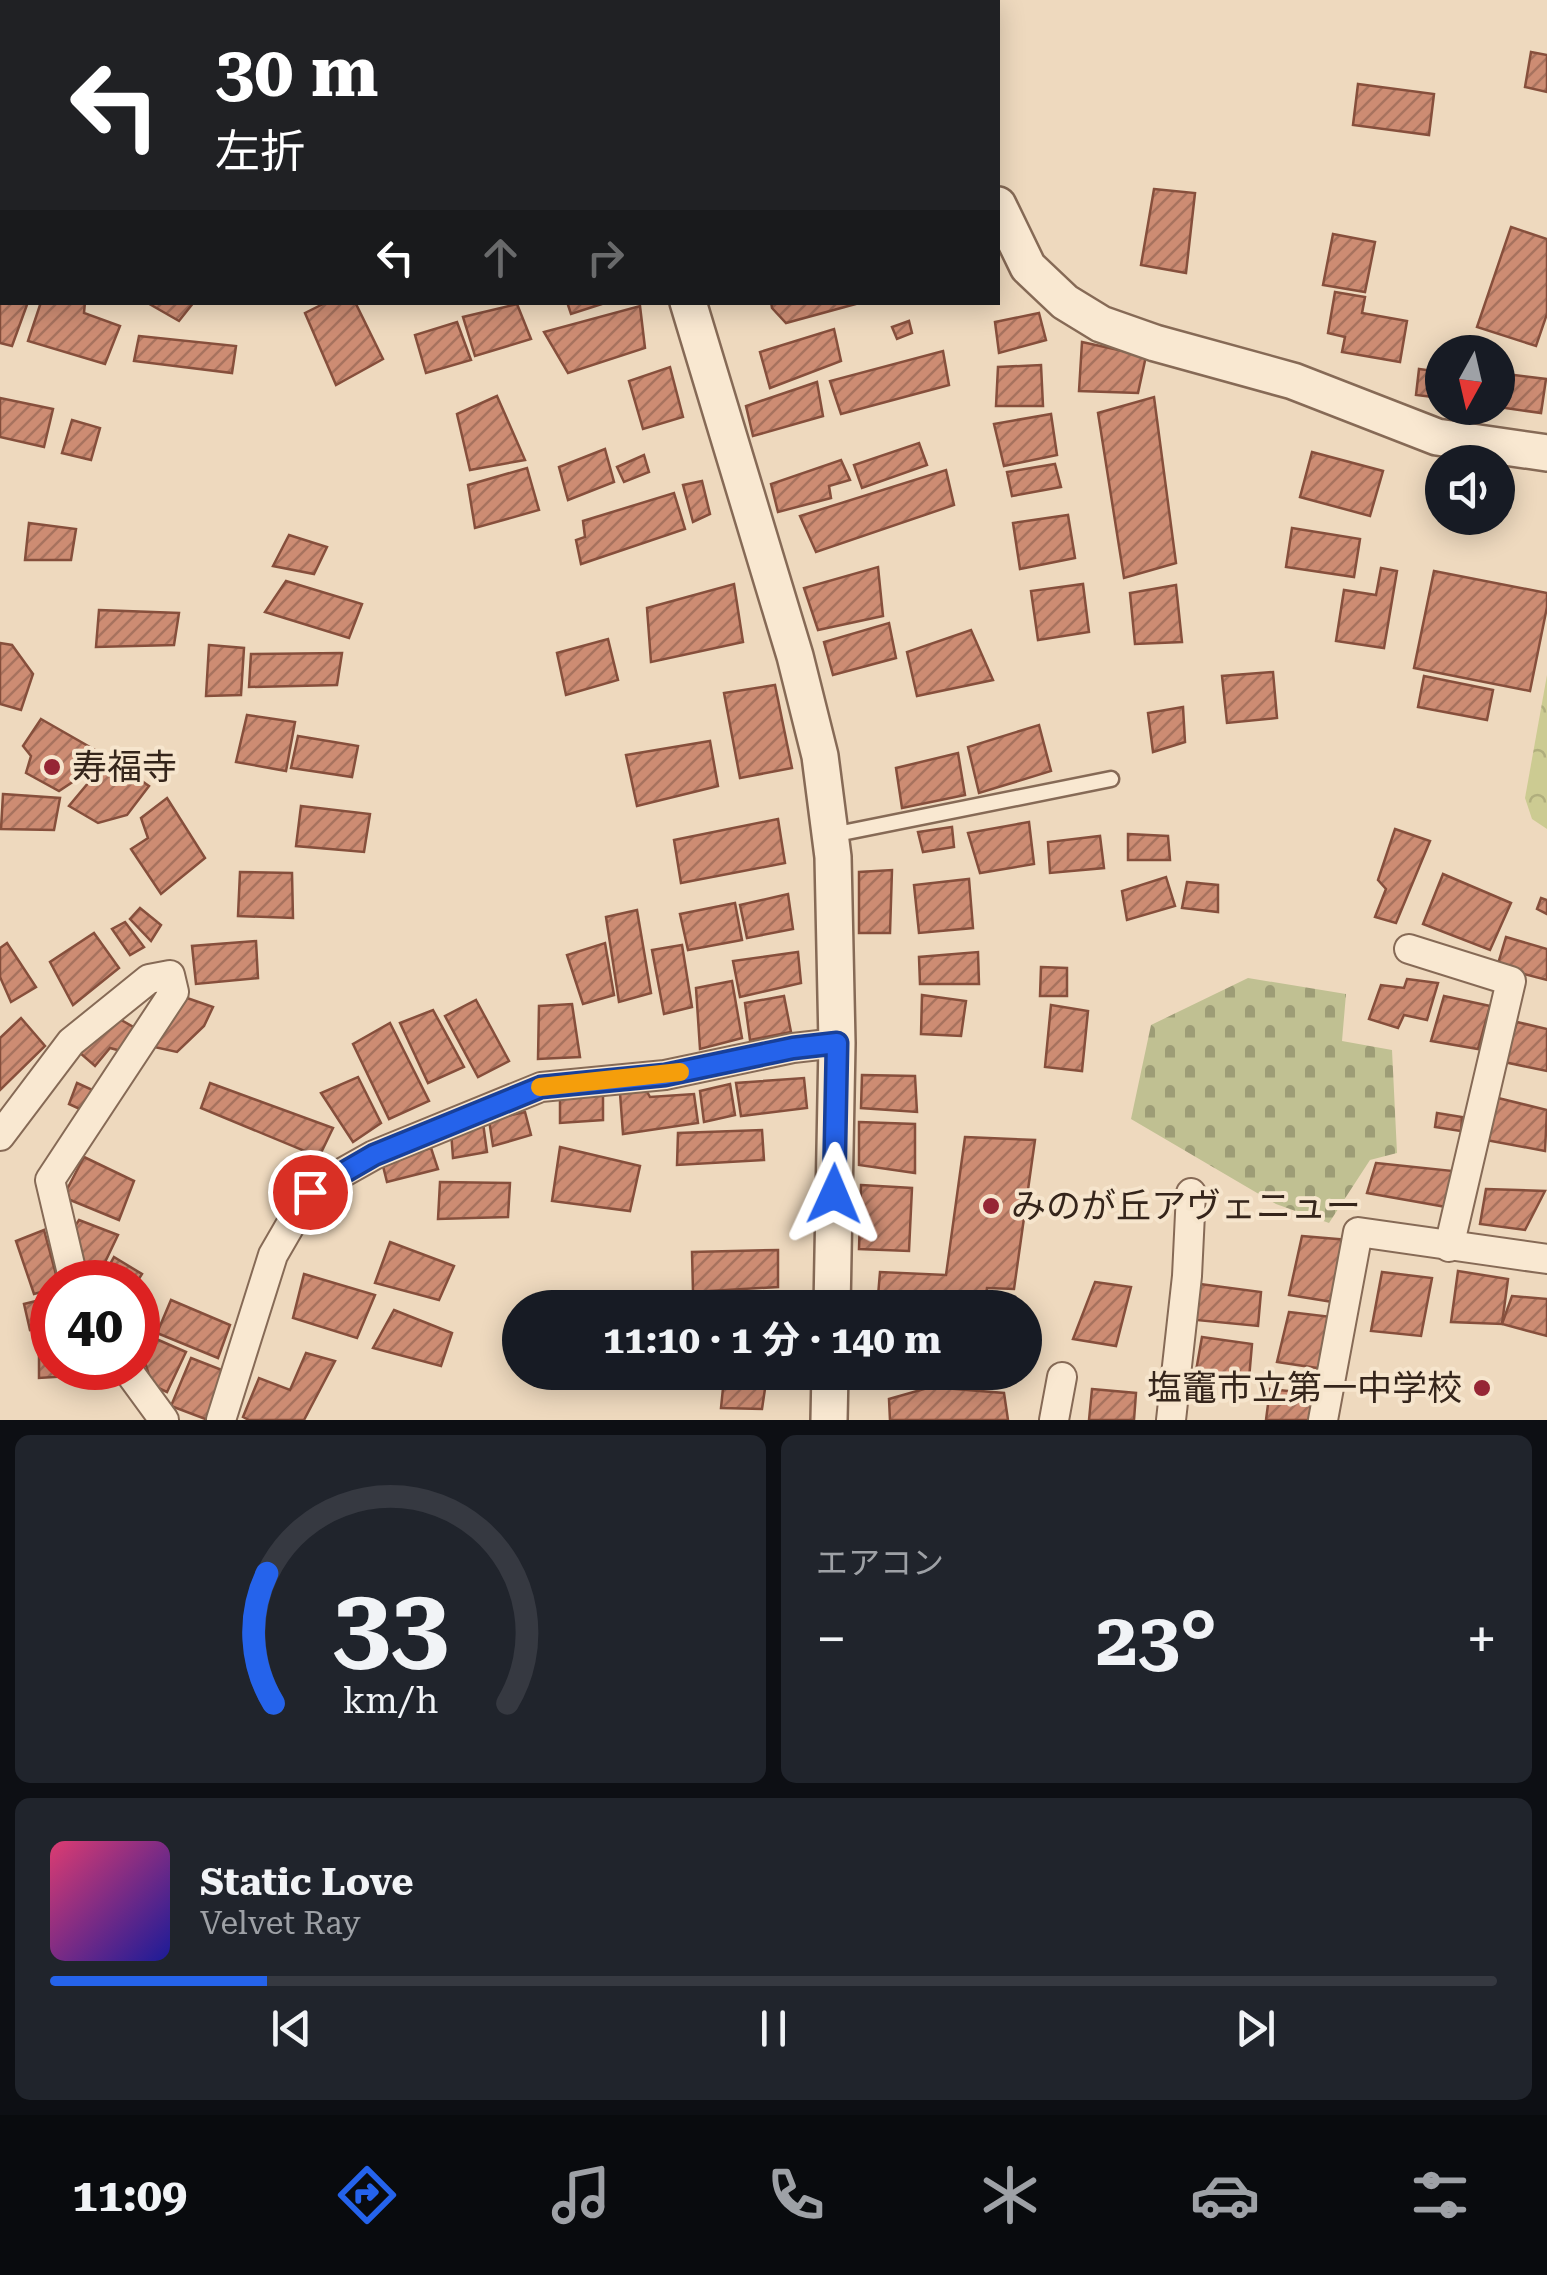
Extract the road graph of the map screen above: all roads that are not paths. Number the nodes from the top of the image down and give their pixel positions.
1 (1000, 210) edge
2 (689, 305) edge
3 (1547, 453) edge
4 (1111, 778) dead end
5 (830, 836) junction
6 (1409, 949) dead end
7 (837, 1043) junction
8 (0, 1136) edge
9 (1191, 1193) dead end
10 (1450, 1247) junction
11 (1547, 1259) edge
12 (69, 1260) edge
13 (832, 1290) edge
14 (1062, 1377) dead end
15 (142, 1390) edge
16 (830, 1390) edge
17 (164, 1420) edge
18 (221, 1420) edge
19 (829, 1420) edge
20 (1054, 1420) edge
21 (1171, 1420) edge
22 (1323, 1420) edge

1 - 3 street
2 - 5 street
4 - 5 lane
5 - 7 street
6 - 10 street
7 - 13 street
7 - 18 street
8 - 12 street
9 - 21 street
10 - 11 street
10 - 22 street
14 - 20 street
15 - 17 street
16 - 19 street

